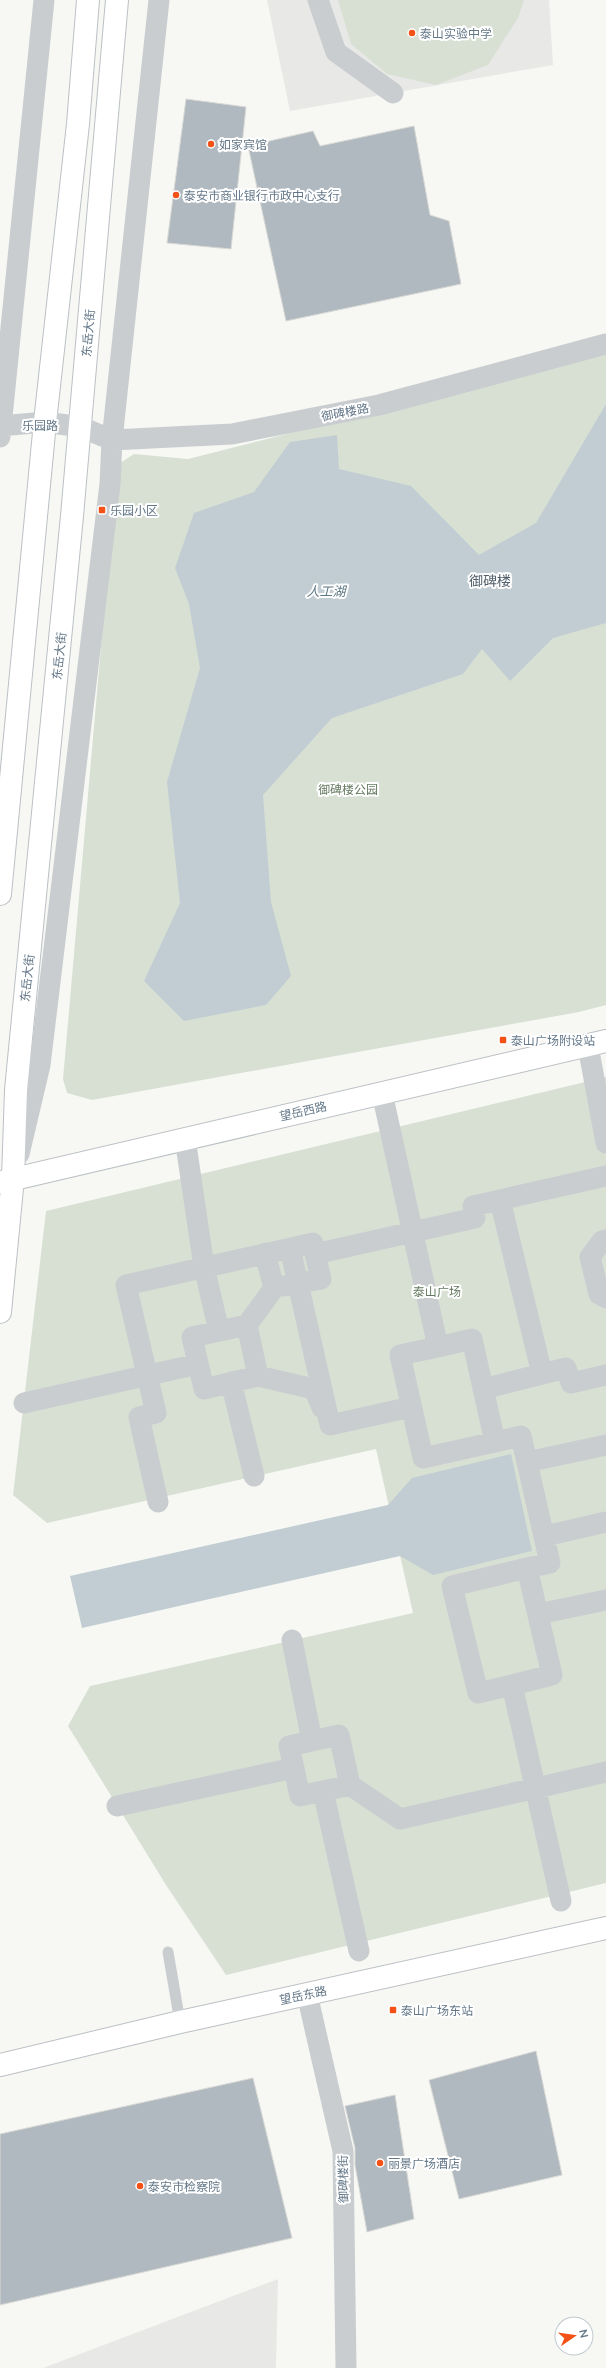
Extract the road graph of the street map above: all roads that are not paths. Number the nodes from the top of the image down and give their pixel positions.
1 (44, 0) edge
2 (88, 0) edge
3 (117, 0) edge
4 (159, 0) edge
5 (318, 0) edge
6 (393, 93) dead end
7 (606, 344) edge
8 (46, 422) junction
9 (80, 427) junction
10 (1, 430) edge
11 (112, 440) junction
12 (0, 894) edge
13 (597, 1044) edge
14 (382, 1093) junction
15 (185, 1138) junction
16 (606, 1143) edge
17 (606, 1176) edge
18 (7, 1180) edge
19 (500, 1200) junction
20 (412, 1232) junction
21 (606, 1240) edge
22 (290, 1248) junction
23 (265, 1253) junction
24 (315, 1254) junction
25 (204, 1267) junction
26 (298, 1283) junction
27 (274, 1288) junction
28 (606, 1298) edge
29 (0, 1312) edge
30 (247, 1325) junction
31 (219, 1331) junction
32 (438, 1347) junction
33 (198, 1364) junction
34 (542, 1374) junction
35 (147, 1375) junction
36 (606, 1375) edge
37 (258, 1376) junction
38 (231, 1382) junction
39 (483, 1389) junction
40 (24, 1403) dead end
41 (411, 1407) junction
42 (330, 1425) junction
43 (495, 1442) junction
44 (606, 1445) edge
45 (527, 1462) junction
46 (254, 1476) dead end
47 (158, 1502) dead end
48 (606, 1522) edge
49 (544, 1536) junction
50 (527, 1568) junction
51 (606, 1600) edge
52 (538, 1614) junction
53 (292, 1640) dead end
54 (512, 1685) junction
55 (312, 1741) junction
56 (294, 1768) junction
57 (606, 1772) edge
58 (350, 1785) junction
59 (536, 1788) junction
60 (322, 1791) junction
61 (117, 1806) dead end
62 (561, 1901) dead end
63 (606, 1928) edge
64 (360, 1951) dead end
65 (168, 1952) dead end
66 (307, 1994) junction
67 (180, 2022) junction
68 (0, 2065) edge
69 (346, 2368) edge

1 - 10 street
2 - 8 main road
3 - 9 main road, 东岳大街
4 - 11 street
5 - 6 street
7 - 11 street, 御碑楼路
8 - 9 street, 乐园路
8 - 10 street, 乐园路
8 - 12 main road
9 - 11 street, 御碑楼路
9 - 18 main road, 东岳大街
11 - 18 street
13 - 14 main road, 望岳西路
13 - 16 street
14 - 15 main road, 望岳西路
14 - 20 street
15 - 18 main road, 望岳西路
15 - 25 street
17 - 19 street
18 - 29 main road, 东岳大街
19 - 20 street
19 - 34 street
20 - 24 street
20 - 32 street
21 - 28 street
22 - 23 street
22 - 24 street
22 - 26 street
23 - 25 street
23 - 27 street
24 - 26 street
25 - 31 street
25 - 35 street
26 - 27 street
26 - 42 street
27 - 30 street
30 - 31 street
30 - 37 street
31 - 33 street
32 - 39 street
32 - 41 street
33 - 35 street
33 - 38 street
34 - 36 street
34 - 39 street
35 - 40 street
35 - 47 street
37 - 38 street
37 - 42 street
38 - 46 street
39 - 43 street
41 - 42 street
41 - 43 street
43 - 45 street
44 - 45 street
45 - 49 street
48 - 49 street
49 - 50 street
50 - 52 street
50 - 54 street
51 - 52 street
52 - 54 street
53 - 55 street
54 - 59 street
55 - 56 street
55 - 58 street
56 - 60 street
56 - 61 street
57 - 59 street
58 - 59 street
58 - 60 street
59 - 62 street
60 - 64 street
63 - 66 main road, 望岳东路
65 - 67 lane
66 - 67 main road, 望岳东路
66 - 69 street, 御碑楼街
67 - 68 main road, 望岳东路

